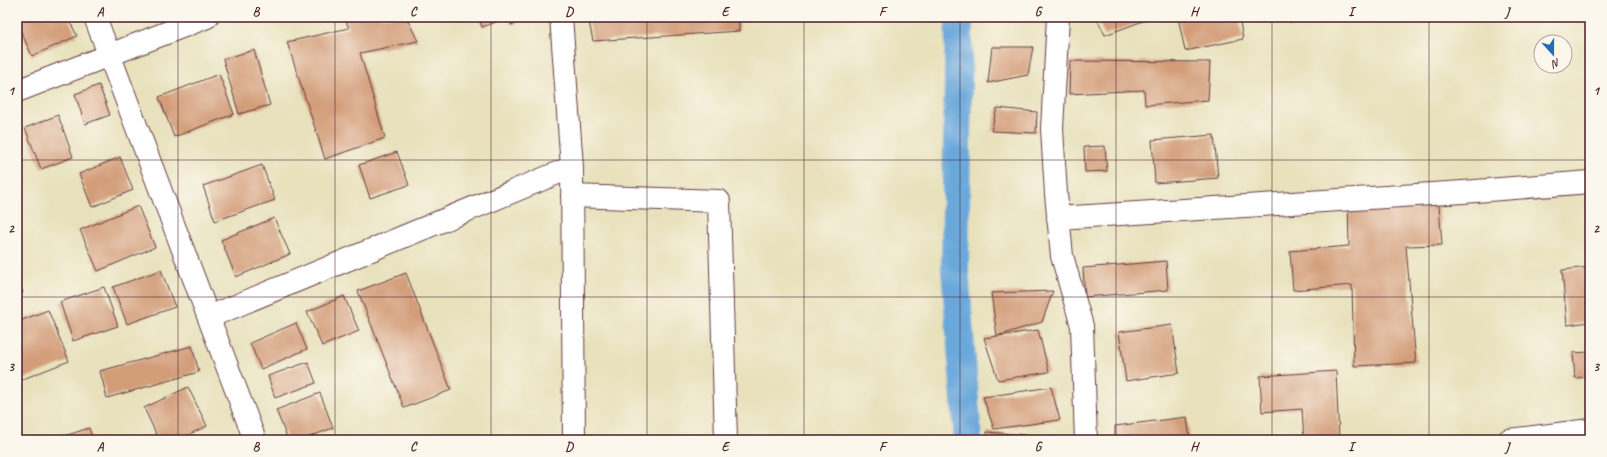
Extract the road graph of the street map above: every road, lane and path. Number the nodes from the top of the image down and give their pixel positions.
1 (95, 17) edge
2 (208, 17) edge
3 (561, 17) edge
4 (1058, 17) edge
5 (110, 55) junction
6 (17, 91) edge
7 (572, 167) junction
8 (1590, 182) edge
9 (572, 196) junction
10 (1058, 218) junction
11 (209, 317) junction
12 (1590, 430) edge
13 (255, 440) edge
14 (574, 440) edge
15 (726, 440) edge
16 (1086, 440) edge
17 (1509, 440) edge

1 - 5 street
2 - 5 street
3 - 7 street
4 - 10 street
5 - 6 street
5 - 11 street
7 - 9 street
7 - 11 street
8 - 10 street
9 - 14 street
9 - 15 street
10 - 16 street
11 - 13 street
12 - 17 street

